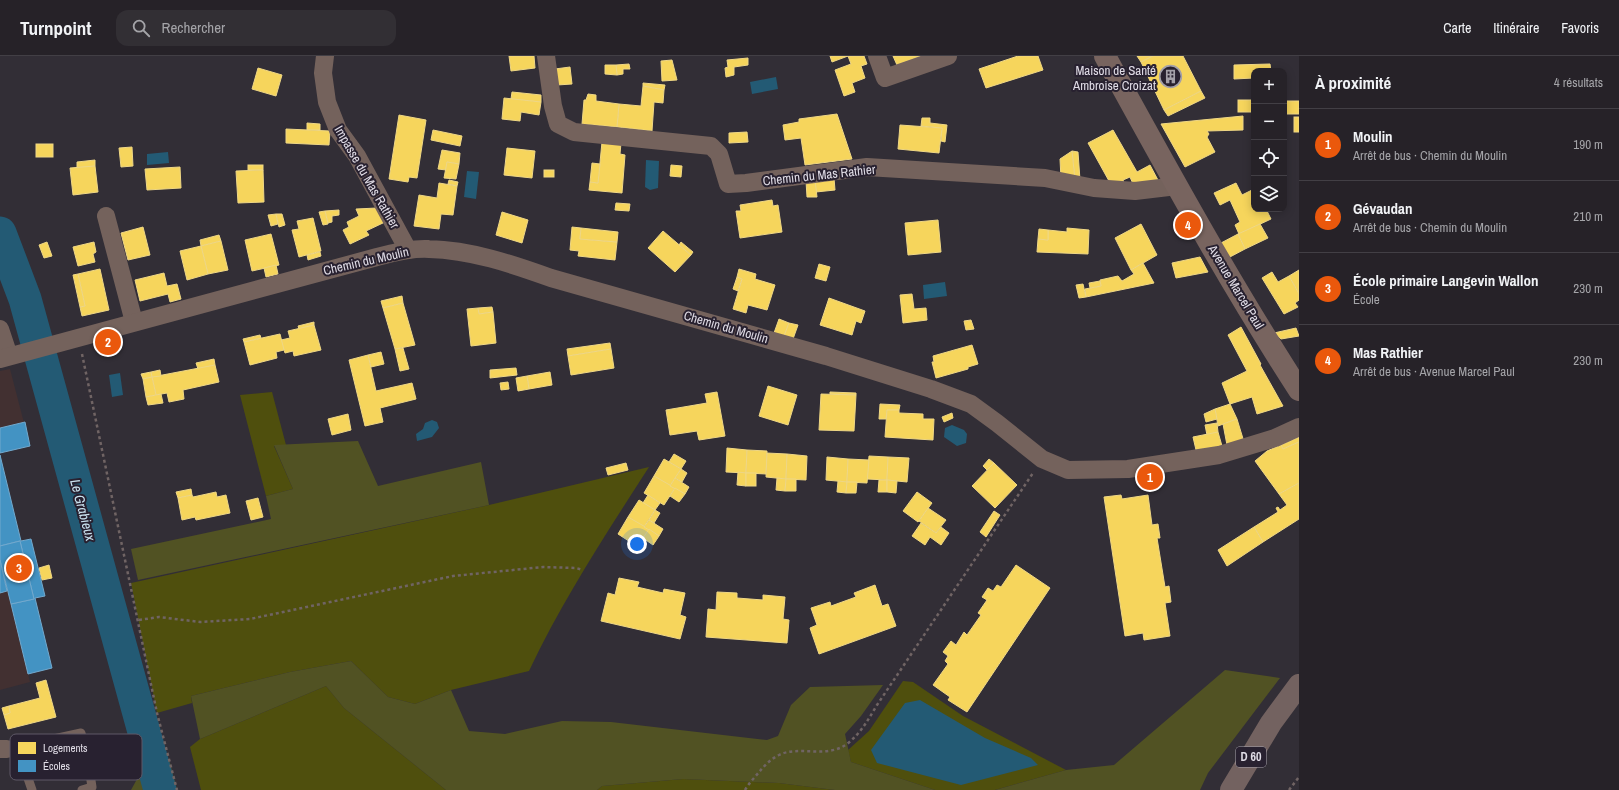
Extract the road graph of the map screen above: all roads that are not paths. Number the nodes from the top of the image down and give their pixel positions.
1 (325, 56) edge
2 (546, 56) edge
3 (877, 56) edge
4 (948, 56) edge
5 (1105, 56) edge
6 (1177, 186) junction
7 (106, 216) dead end
8 (408, 250) junction
9 (134, 322) junction
10 (0, 330) edge
11 (9, 356) edge
12 (1299, 390) edge
13 (1299, 426) edge
14 (1299, 685) edge
15 (1299, 705) edge
16 (1271, 723) junction
17 (26, 780) edge
18 (91, 780) edge
19 (32, 790) edge
20 (82, 790) edge
21 (1231, 790) edge

1 - 8 street, Impasse du Mas Rathier
2 - 6 street, Chemin du Mas Rathier
3 - 4 street
5 - 6 main road, Avenue Marcel Paul
6 - 12 main road, Avenue Marcel Paul
7 - 9 street
8 - 9 street, Chemin du Moulin
8 - 13 street, Chemin du Moulin
9 - 11 street, Chemin du Moulin
10 - 11 street
14 - 16 main road, D 60
15 - 16 main road, D 60
16 - 21 main road, D 60
17 - 19 lane
18 - 20 lane

